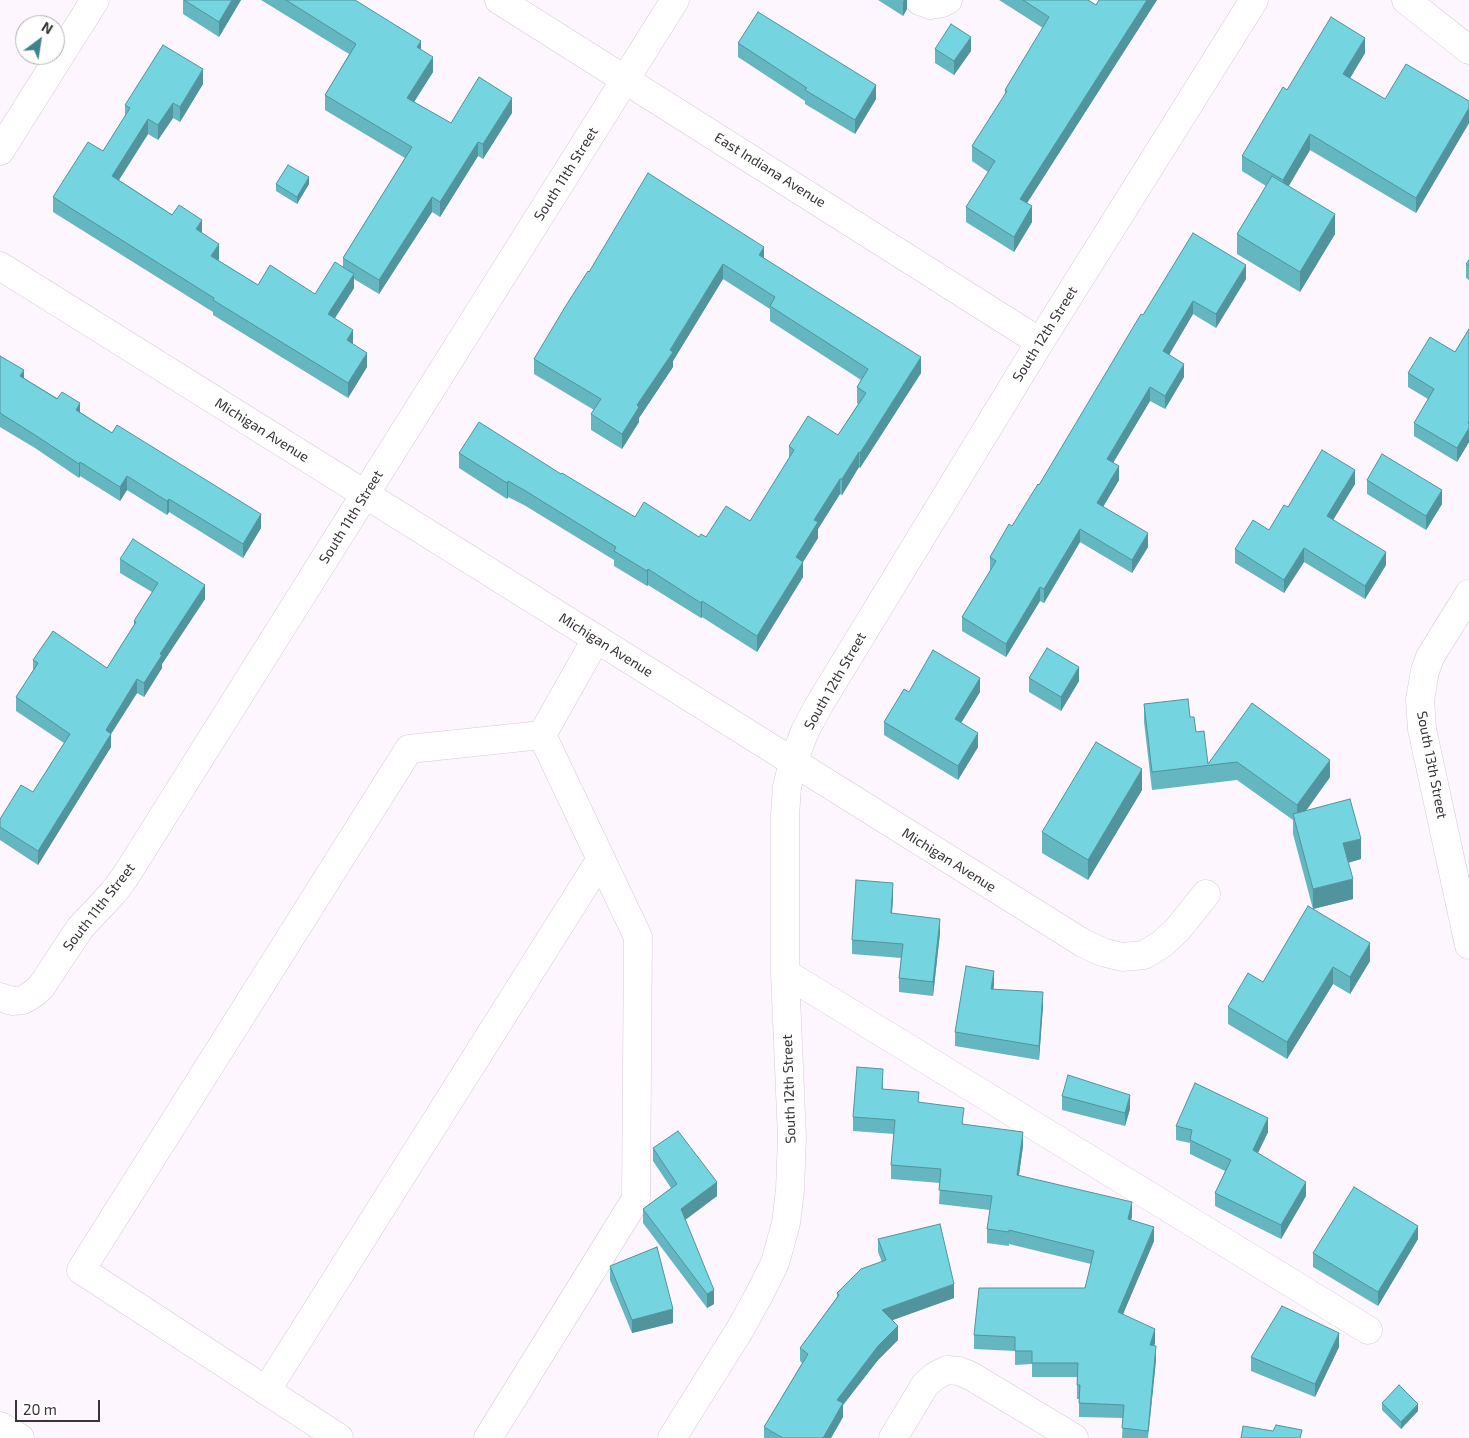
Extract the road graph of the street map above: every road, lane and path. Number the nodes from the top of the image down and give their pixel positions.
1 (95, 0) edge
2 (499, 0) edge
3 (675, 0) edge
4 (948, 0) edge
5 (1254, 0) edge
6 (1406, 0) edge
7 (920, 1) edge
8 (1469, 50) edge
9 (626, 79) junction
10 (0, 151) edge
11 (0, 266) edge
12 (1040, 342) junction
13 (365, 494) junction
14 (1469, 594) edge
15 (596, 639) junction
16 (542, 735) junction
17 (793, 762) junction
18 (601, 859) junction
19 (1206, 894) dead end
20 (1469, 945) edge
21 (784, 973) junction
22 (0, 997) edge
23 (1368, 1330) dead end
24 (266, 1391) junction
25 (0, 1426) edge
26 (20, 1438) edge
27 (339, 1438) edge
28 (488, 1438) edge
29 (672, 1438) edge
30 (893, 1438) edge
31 (1074, 1438) edge

1 - 10 street
2 - 9 street, East Indiana Avenue
3 - 9 street, South 11th Street
4 - 7 street
5 - 12 street, South 12th Street
6 - 8 street
9 - 12 street, East Indiana Avenue
9 - 13 street, South 11th Street
11 - 13 street, Michigan Avenue
12 - 17 street, South 12th Street
13 - 15 street, Michigan Avenue
13 - 22 street, South 11th Street
14 - 20 street, South 13th Street
15 - 16 street
15 - 17 street, Michigan Avenue
16 - 18 street
16 - 24 street
17 - 19 street, Michigan Avenue
17 - 21 street, South 12th Street
18 - 24 street
18 - 28 street
21 - 23 street
21 - 29 street, South 12th Street
24 - 27 street
25 - 26 street
30 - 31 street

